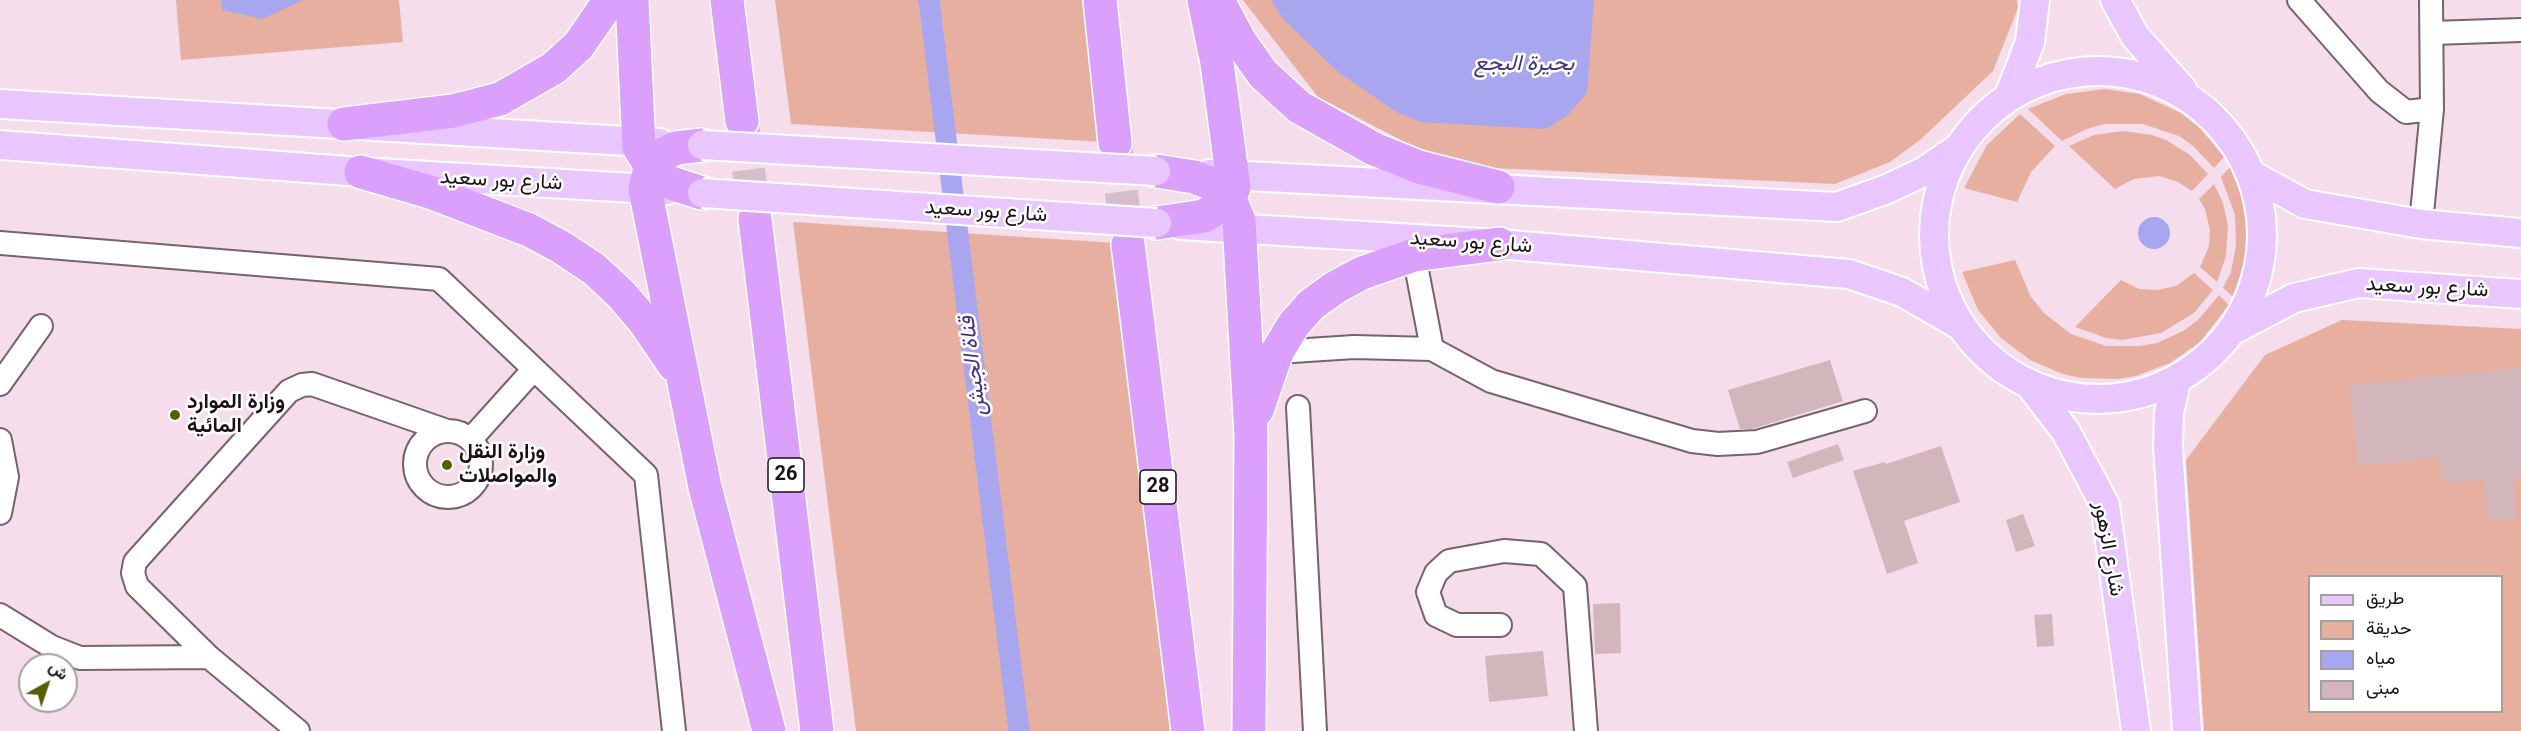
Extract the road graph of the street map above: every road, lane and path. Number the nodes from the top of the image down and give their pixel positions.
1 (610, 0) edge
2 (632, 0) edge
3 (727, 0) edge
4 (1100, 0) edge
5 (1204, 0) edge
6 (1218, 0) edge
7 (2035, 0) edge
8 (2115, 0) edge
9 (2299, 0) edge
10 (2432, 0) edge
11 (2521, 30) edge
12 (2433, 33) junction
13 (2008, 96) junction
14 (2189, 98) junction
15 (0, 104) edge
16 (2432, 109) junction
17 (742, 121) tunnel mouth
18 (345, 124) junction
19 (1115, 143) tunnel mouth
20 (0, 145) edge
21 (702, 145) joint
22 (1957, 149) junction
23 (654, 166) junction
24 (1156, 171) joint
25 (361, 172) junction
26 (2252, 175) junction
27 (1498, 187) junction
28 (702, 193) joint
29 (1224, 199) junction
30 (755, 219) tunnel mouth
31 (1156, 223) joint
32 (2421, 224) junction
33 (2521, 233) edge
34 (0, 243) edge
35 (1128, 244) tunnel mouth
36 (1499, 244) junction
37 (1414, 255) junction
38 (2521, 294) edge
39 (1959, 325) junction
40 (41, 326) dead end
41 (2235, 329) junction
42 (1432, 350) junction
43 (1277, 352) junction
44 (534, 369) junction
45 (684, 382) junction
46 (2176, 382) junction
47 (0, 384) edge
48 (2031, 386) junction
49 (1298, 407) dead end
50 (1865, 411) dead end
51 (447, 431) junction
52 (1251, 435) junction
53 (471, 439) junction
54 (0, 440) edge
55 (0, 513) edge
56 (0, 615) edge
57 (1500, 625) dead end
58 (209, 657) junction
59 (298, 731) edge
60 (674, 731) edge
61 (769, 731) edge
62 (817, 731) edge
63 (1188, 731) edge
64 (1249, 731) edge
65 (1315, 731) edge
66 (1586, 731) edge
67 (2136, 731) edge
68 (2187, 731) edge

1 - 18 highway
2 - 23 highway
3 - 17 highway
4 - 19 highway
5 - 29 highway
6 - 27 highway
7 - 13 main road
8 - 14 main road
9 - 16 street
10 - 12 street
11 - 12 street
12 - 16 street
13 - 14 main road
13 - 22 main road
14 - 26 main road
15 - 18 main road
16 - 32 street
18 - 23 main road
20 - 25 main road, شارع بور سعيد
21 - 23 highway
21 - 24 main road, bridge
22 - 27 main road
22 - 39 main road
23 - 25 main road, شارع بور سعيد
23 - 28 highway
23 - 45 highway
24 - 29 highway
25 - 45 highway
26 - 32 main road
26 - 41 main road
27 - 29 main road
28 - 31 main road, شارع بور سعيد, bridge
29 - 31 highway
29 - 36 main road, شارع بور سعيد
29 - 52 highway
30 - 62 highway, 26
32 - 33 main road
34 - 44 street
35 - 63 highway, 28
36 - 37 highway
36 - 39 main road, شارع بور سعيد
37 - 42 street
37 - 43 highway
38 - 41 main road, شارع بور سعيد
39 - 48 main road
40 - 47 street
41 - 46 main road
42 - 43 street
42 - 50 street
43 - 52 highway
44 - 53 street
44 - 60 street
45 - 61 highway
46 - 48 main road
46 - 68 main road
48 - 67 main road, شارع الزهور
49 - 65 street
51 - 53 street
51 - 53 street
51 - 58 street
52 - 64 highway
54 - 55 street
56 - 58 street
57 - 66 street
58 - 59 street

